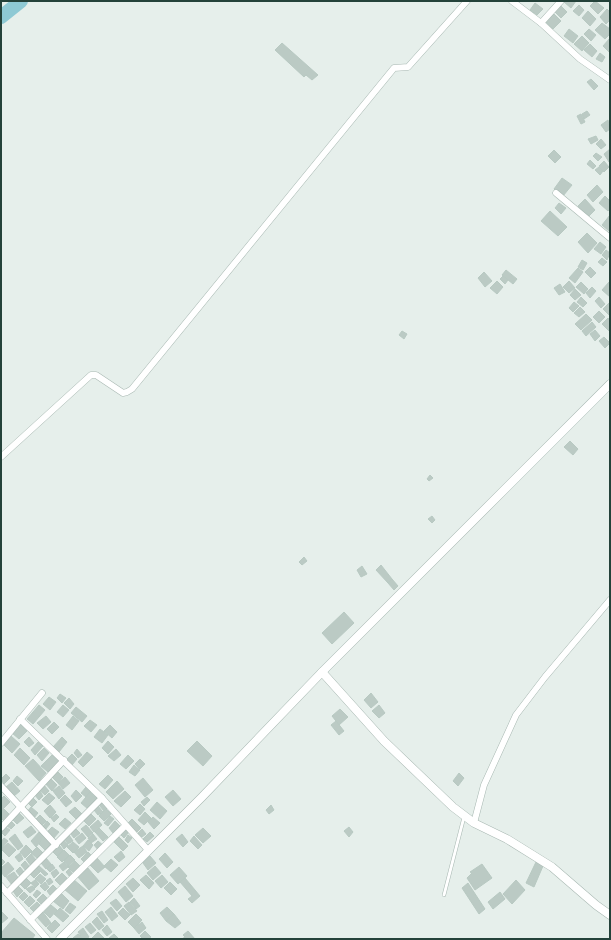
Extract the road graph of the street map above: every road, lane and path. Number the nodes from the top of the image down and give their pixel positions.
1 (467, 1) edge
2 (512, 1) edge
3 (561, 1) edge
4 (541, 23) junction
5 (610, 80) edge
6 (556, 192) dead end
7 (610, 238) edge
8 (610, 384) edge
9 (1, 458) edge
10 (610, 600) edge
11 (322, 672) junction
12 (42, 693) dead end
13 (20, 719) junction
14 (1, 743) edge
15 (64, 760) junction
16 (1, 786) edge
17 (102, 798) junction
18 (21, 807) junction
19 (464, 815) junction
20 (474, 823) junction
21 (126, 826) junction
22 (1, 828) edge
23 (56, 845) junction
24 (148, 850) junction
25 (1, 886) edge
26 (7, 893) junction
27 (444, 895) dead end
28 (610, 914) edge
29 (30, 920) junction
30 (47, 939) edge
31 (60, 939) edge

1 - 9 street
2 - 4 street
3 - 4 street
4 - 5 street
6 - 7 street
8 - 11 street
10 - 20 street
11 - 19 street
11 - 24 street
12 - 13 street
13 - 14 street
13 - 15 street
15 - 17 street
15 - 18 street
16 - 18 street
17 - 21 street
17 - 23 street
18 - 22 street
18 - 23 street
19 - 20 street
19 - 27 lane
20 - 28 street
21 - 24 street
21 - 29 street
23 - 26 street
24 - 31 street
25 - 26 street
26 - 29 street
29 - 30 street

